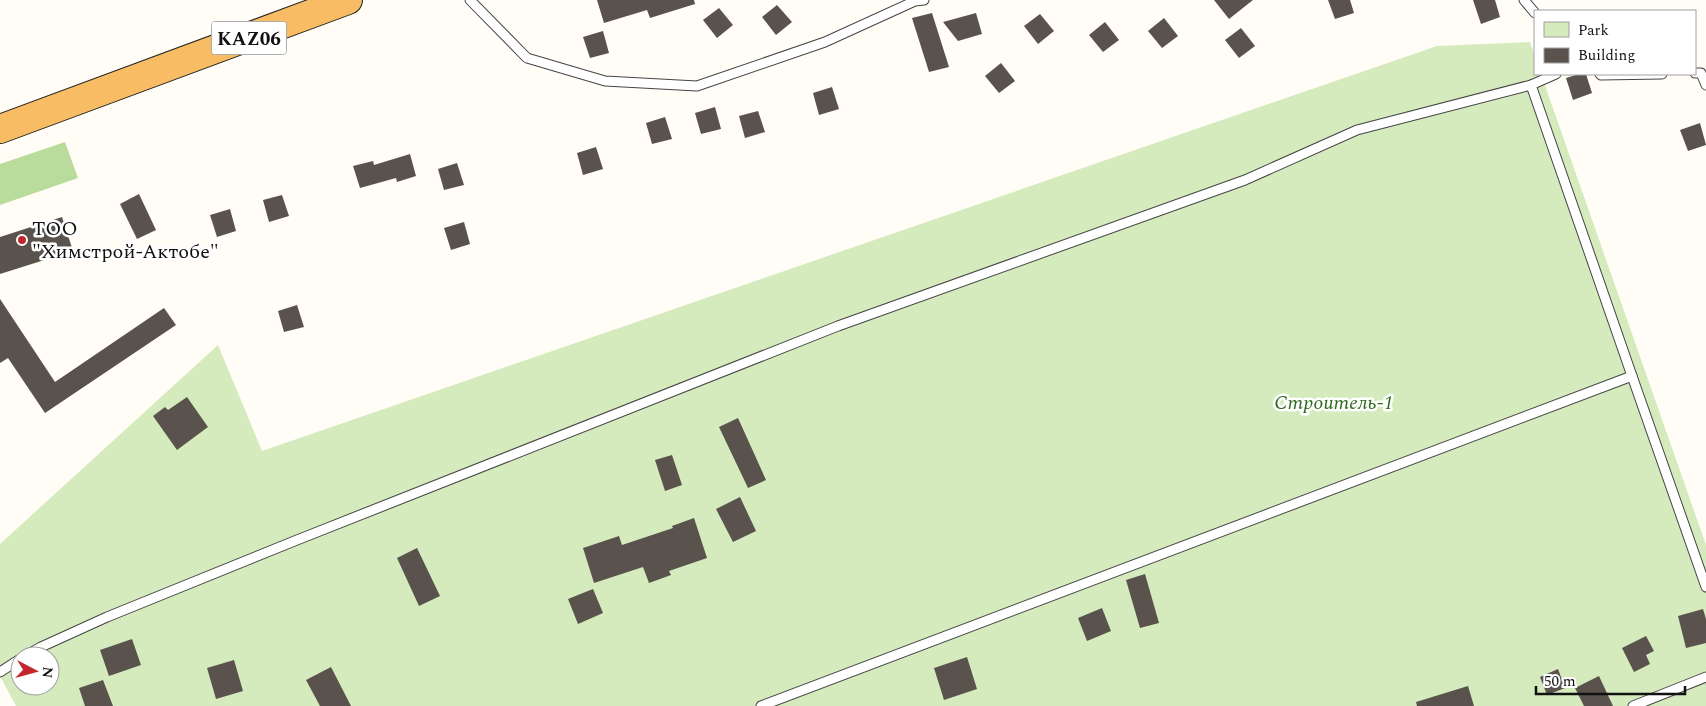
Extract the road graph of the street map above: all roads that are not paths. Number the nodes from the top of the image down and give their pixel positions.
1 (348, 0) edge
2 (470, 0) edge
3 (924, 0) edge
4 (1524, 0) edge
5 (1534, 11) edge
6 (1701, 72) edge
7 (1554, 75) edge
8 (1531, 85) junction
9 (1706, 85) edge
10 (0, 129) edge
11 (1632, 376) junction
12 (1706, 587) edge
13 (40, 646) edge
14 (1706, 676) edge
15 (761, 706) edge
16 (1633, 706) edge

1 - 10 highway, KАZ06
2 - 3 lane
4 - 5 lane
6 - 9 lane
7 - 8 lane
8 - 11 lane
8 - 13 lane
11 - 12 lane
11 - 15 lane
14 - 16 lane

